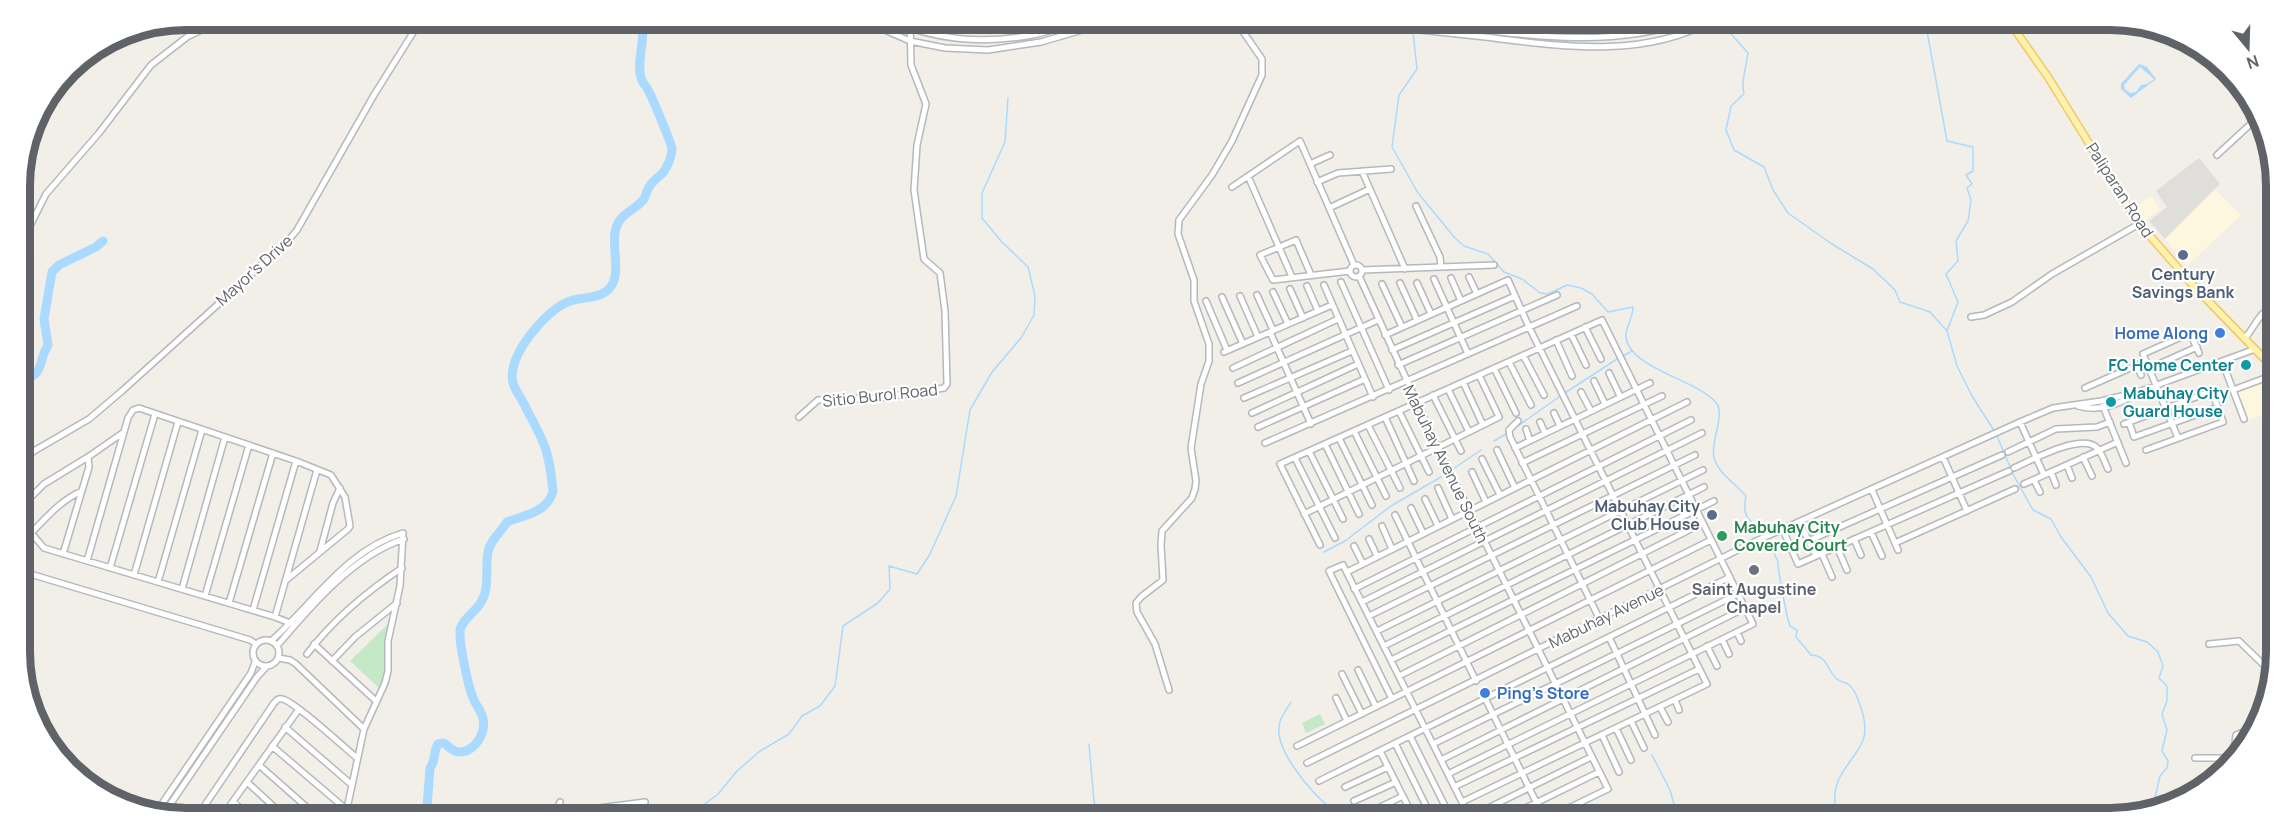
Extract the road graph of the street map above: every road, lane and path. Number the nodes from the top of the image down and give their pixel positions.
1 (202, 30) edge
2 (415, 30) edge
3 (884, 30) edge
4 (912, 30) edge
5 (916, 30) edge
6 (1051, 30) edge
7 (1082, 30) edge
8 (1242, 30) edge
9 (1418, 30) edge
10 (1494, 30) edge
11 (1655, 30) edge
12 (1689, 30) edge
13 (2017, 30) edge
14 (910, 41) junction
15 (2252, 123) edge
16 (1330, 155) dead end
17 (2217, 156) dead end
18 (1310, 164) junction
19 (1391, 168) dead end
20 (1362, 171) junction
21 (1248, 176) junction
22 (1317, 182) junction
23 (1232, 187) dead end
24 (1370, 189) junction
25 (1416, 206) dead end
26 (1329, 208) junction
27 (2139, 224) junction
28 (30, 226) edge
29 (1279, 246) junction
30 (1354, 265) junction
31 (1494, 266) dead end
32 (1441, 267) junction
33 (1405, 268) junction
34 (1362, 270) junction
35 (1350, 271) junction
36 (1311, 275) junction
37 (1359, 276) junction
38 (1292, 277) junction
39 (1451, 278) dead end
40 (1469, 278) dead end
41 (1434, 279) dead end
42 (1341, 282) dead end
43 (1400, 283) dead end
44 (1417, 283) dead end
45 (1382, 284) dead end
46 (1324, 285) dead end
47 (1307, 286) dead end
48 (1290, 289) dead end
49 (1273, 292) dead end
50 (1477, 294) junction
51 (1257, 295) dead end
52 (1557, 295) dead end
53 (1240, 296) dead end
54 (1515, 296) junction
55 (1222, 297) dead end
56 (1206, 301) dead end
57 (1461, 301) junction
58 (1332, 305) junction
59 (1577, 306) dead end
60 (1447, 307) junction
61 (1522, 310) junction
62 (2266, 310) edge
63 (1318, 311) junction
64 (1431, 314) junction
65 (1971, 317) dead end
66 (1303, 318) junction
67 (1338, 319) junction
68 (1378, 320) junction
69 (1417, 320) junction
70 (1454, 323) junction
71 (1288, 324) junction
72 (1402, 327) junction
73 (1529, 327) junction
74 (1585, 327) junction
75 (1361, 328) junction
76 (1272, 331) junction
77 (1571, 334) junction
78 (1346, 335) junction
79 (1384, 335) junction
80 (1258, 337) junction
81 (1461, 338) junction
82 (2245, 338) junction
83 (1556, 340) junction
84 (1243, 344) junction
85 (1277, 348) junction
86 (1540, 348) junction
87 (2255, 349) junction
88 (1352, 351) junction
89 (1392, 351) junction
90 (1468, 354) junction
91 (1523, 355) junction
92 (1601, 359) dead end
93 (2146, 361) junction
94 (2222, 361) junction
95 (1509, 362) junction
96 (2266, 362) edge
97 (1284, 363) junction
98 (1358, 363) junction
99 (1398, 365) junction
100 (1586, 365) dead end
101 (2137, 365) junction
102 (1233, 368) dead end
103 (1494, 368) junction
104 (2150, 368) junction
105 (1609, 373) dead end
106 (1479, 375) junction
107 (2141, 375) dead end
108 (1572, 376) dead end
109 (2266, 377) edge
110 (1291, 378) junction
111 (1365, 380) junction
112 (1594, 381) dead end
113 (1406, 382) junction
114 (1463, 382) junction
115 (1238, 383) dead end
116 (1650, 383) dead end
117 (2157, 385) junction
118 (2085, 388) dead end
119 (1448, 389) junction
120 (1635, 389) junction
121 (1389, 390) junction
122 (2233, 390) junction
123 (1298, 392) junction
124 (1581, 392) dead end
125 (2138, 392) junction
126 (1433, 395) junction
127 (1544, 395) dead end
128 (1620, 396) junction
129 (1662, 396) dead end
130 (1373, 397) junction
131 (1244, 398) dead end
132 (2101, 401) junction
133 (1687, 402) dead end
134 (1416, 404) junction
135 (1605, 404) junction
136 (1643, 404) junction
137 (1531, 405) dead end
138 (2073, 405) junction
139 (2218, 406) junction
140 (1304, 407) junction
141 (2103, 408) junction
142 (2166, 408) junction
143 (1399, 411) junction
144 (1591, 411) junction
145 (1252, 412) dead end
146 (1516, 413) dead end
147 (1554, 413) dead end
148 (155, 414) junction
149 (799, 417) dead end
150 (1385, 417) junction
151 (1576, 419) junction
152 (2244, 419) dead end
153 (1651, 420) junction
154 (1691, 420) dead end
155 (1518, 421) dead end
156 (178, 422) junction
157 (1540, 422) dead end
158 (2020, 422) junction
159 (2110, 422) junction
160 (2172, 423) junction
161 (1311, 424) junction
162 (1368, 424) junction
163 (1483, 425) junction
164 (1560, 426) junction
165 (1258, 427) dead end
166 (1526, 429) dead end
167 (202, 430) junction
168 (1354, 431) junction
169 (124, 432) junction
170 (1469, 432) junction
171 (1583, 433) junction
172 (1702, 433) dead end
173 (1545, 434) junction
174 (1659, 436) junction
175 (225, 437) junction
176 (1339, 438) junction
177 (2178, 438) junction
178 (1455, 439) junction
179 (1530, 441) junction
180 (2029, 442) junction
181 (2118, 442) junction
182 (1265, 443) dead end
183 (1325, 444) junction
184 (249, 445) junction
185 (1438, 448) junction
186 (1515, 448) junction
187 (1497, 450) dead end
188 (1591, 450) junction
189 (2099, 450) junction
190 (2146, 450) dead end
191 (1309, 451) junction
192 (1461, 451) dead end
193 (1666, 451) junction
194 (273, 453) junction
195 (30, 454) edge
196 (1695, 455) dead end
197 (1421, 456) junction
198 (87, 457) junction
199 (1943, 457) junction
200 (2083, 457) junction
201 (1295, 458) junction
202 (2036, 458) junction
203 (1482, 459) dead end
204 (296, 461) junction
205 (1522, 463) junction
206 (2126, 463) dead end
207 (1406, 464) junction
208 (1673, 465) junction
209 (2067, 465) junction
210 (1599, 466) junction
211 (2108, 469) dead end
212 (317, 470) junction
213 (1703, 470) dead end
214 (1392, 471) junction
215 (1429, 472) dead end
216 (1472, 472) dead end
217 (2051, 472) junction
218 (2044, 475) junction
219 (1378, 477) junction
220 (1952, 477) junction
221 (2092, 477) dead end
222 (2072, 478) dead end
223 (1680, 479) junction
224 (1531, 480) junction
225 (2034, 480) junction
226 (1414, 481) dead end
227 (1606, 481) junction
228 (2024, 484) dead end
229 (1362, 485) junction
230 (2056, 485) dead end
231 (1704, 487) dead end
232 (340, 488) junction
233 (1400, 488) dead end
234 (1438, 488) dead end
235 (1515, 488) junction
236 (2016, 489) dead end
237 (1872, 490) junction
238 (82, 491) junction
239 (1348, 492) junction
240 (2040, 492) dead end
241 (1959, 493) junction
242 (1688, 494) junction
243 (1500, 495) junction
244 (1538, 495) junction
245 (1613, 495) junction
246 (1386, 496) dead end
247 (30, 498) edge
248 (1333, 499) junction
249 (1425, 499) dead end
250 (1713, 501) dead end
251 (1486, 502) junction
252 (1372, 505) dead end
253 (1319, 506) junction
254 (1411, 508) dead end
255 (1620, 509) junction
256 (1880, 509) junction
257 (1469, 510) junction
258 (1696, 510) junction
259 (1546, 511) junction
260 (1967, 511) junction
261 (1304, 514) junction
262 (1359, 514) dead end
263 (1395, 515) dead end
264 (1342, 519) dead end
265 (1452, 519) junction
266 (1703, 523) junction
267 (1800, 523) junction
268 (1553, 525) junction
269 (1628, 525) junction
270 (1887, 525) junction
271 (1382, 526) dead end
272 (1438, 526) junction
273 (1478, 528) junction
274 (1783, 530) junction
275 (1871, 532) junction
276 (31, 533) joint
277 (1423, 533) junction
278 (1335, 538) dead end
279 (1369, 538) dead end
280 (1635, 539) junction
281 (1854, 539) junction
282 (1561, 540) junction
283 (1711, 540) junction
284 (1408, 541) junction
285 (1808, 541) junction
286 (1485, 542) junction
287 (1320, 545) dead end
288 (1354, 546) dead end
289 (1837, 547) junction
290 (1392, 549) junction
291 (320, 551) junction
292 (63, 554) junction
293 (1642, 554) junction
294 (1568, 555) junction
295 (1819, 555) junction
296 (1861, 555) dead end
297 (1377, 556) junction
298 (1491, 556) junction
299 (1882, 556) dead end
300 (1414, 558) junction
301 (1720, 559) junction
302 (87, 561) junction
303 (1362, 564) junction
304 (110, 568) junction
305 (402, 568) junction
306 (1575, 569) junction
307 (1650, 570) junction
308 (1847, 570) dead end
309 (1499, 571) junction
310 (1347, 572) junction
311 (1424, 573) junction
312 (30, 574) edge
313 (134, 575) junction
314 (1730, 577) junction
315 (1832, 577) dead end
316 (285, 580) junction
317 (158, 582) junction
318 (1582, 584) junction
319 (1430, 586) junction
320 (1506, 586) junction
321 (182, 589) junction
322 (1354, 589) junction
323 (1660, 590) junction
324 (1738, 594) junction
325 (205, 596) junction
326 (1513, 600) junction
327 (1590, 600) junction
328 (1437, 601) junction
329 (1362, 602) junction
330 (230, 603) junction
331 (397, 603) junction
332 (1669, 607) junction
333 (1745, 608) junction
334 (253, 610) junction
335 (1520, 615) junction
336 (275, 616) junction
337 (1369, 616) junction
338 (1444, 616) junction
339 (1600, 620) junction
340 (293, 623) junction
341 (1677, 624) junction
342 (1377, 631) junction
343 (1452, 631) junction
344 (1528, 631) junction
345 (1737, 632) junction
346 (1609, 637) junction
347 (1684, 638) junction
348 (1722, 639) junction
349 (271, 641) junction
350 (1742, 642) dead end
351 (256, 644) junction
352 (314, 644) junction
353 (2209, 644) dead end
354 (277, 646) junction
355 (1384, 646) junction
356 (1459, 646) junction
357 (1707, 646) junction
358 (1537, 650) junction
359 (1691, 653) junction
360 (307, 654) dead end
361 (1617, 654) junction
362 (1729, 654) dead end
363 (278, 658) junction
364 (1391, 660) junction
365 (332, 661) junction
366 (255, 662) junction
367 (1467, 662) junction
368 (1717, 666) dead end
369 (266, 667) junction
370 (2265, 667) edge
371 (1546, 668) junction
372 (1624, 668) junction
373 (1700, 669) junction
374 (1358, 670) dead end
375 (1342, 674) dead end
376 (1399, 676) junction
377 (1476, 681) junction
378 (1631, 683) junction
379 (1555, 684) junction
380 (1169, 690) dead end
381 (1407, 692) junction
382 (1336, 698) dead end
383 (1485, 698) junction
384 (1639, 698) junction
385 (1392, 699) junction
386 (1562, 699) junction
387 (376, 700) junction
388 (1675, 700) junction
389 (1376, 706) junction
390 (1660, 707) junction
391 (298, 709) junction
392 (1416, 710) junction
393 (1680, 710) dead end
394 (1362, 714) junction
395 (1570, 714) junction
396 (1646, 714) junction
397 (1493, 715) junction
398 (1347, 721) junction
399 (1631, 721) junction
400 (1668, 722) dead end
401 (1577, 727) junction
402 (285, 728) junction
403 (1425, 728) junction
404 (1616, 728) junction
405 (364, 729) junction
406 (1500, 729) junction
407 (2244, 732) edge
408 (1602, 735) junction
409 (1655, 735) dead end
410 (1410, 736) junction
411 (1395, 743) junction
412 (1507, 743) junction
413 (1585, 743) junction
414 (1433, 744) junction
415 (2235, 745) edge
416 (272, 746) junction
417 (1297, 746) dead end
418 (1644, 748) dead end
419 (1380, 750) junction
420 (1591, 757) junction
421 (357, 758) junction
422 (1514, 758) junction
423 (2194, 758) dead end
424 (2224, 758) edge
425 (1441, 760) junction
426 (1631, 760) dead end
427 (1307, 764) dead end
428 (259, 765) junction
429 (1389, 767) junction
430 (1599, 772) junction
431 (1619, 772) dead end
432 (1522, 773) junction
433 (1448, 774) junction
434 (1319, 781) dead end
435 (246, 782) junction
436 (1396, 782) junction
437 (352, 785) junction
438 (1345, 787) dead end
439 (1454, 788) junction
440 (1529, 788) junction
441 (1403, 796) junction
442 (1354, 801) dead end
443 (233, 802) junction
444 (560, 802) dead end
445 (1462, 802) junction
446 (1536, 803) junction
447 (622, 806) joint
448 (1574, 806) joint
449 (165, 807) edge
450 (166, 807) edge
451 (205, 808) edge
452 (229, 808) edge
453 (240, 808) edge
454 (274, 808) edge
455 (307, 808) edge
456 (345, 808) edge
457 (347, 808) edge
458 (557, 808) edge
459 (607, 808) edge
460 (642, 808) edge
461 (1380, 808) edge
462 (1408, 808) edge
463 (1427, 808) edge
464 (1446, 808) edge
465 (1465, 808) edge
466 (1490, 808) edge
467 (1526, 808) edge
468 (1539, 808) edge
469 (1571, 808) edge

1 - 28 street
2 - 195 street, Mayor's Drive
3 - 14 street
4 - 14 street, Sitio Burol Road
5 - 6 street
7 - 14 street
8 - 380 street
9 - 12 street
10 - 11 street
13 - 27 main road, Paliparan Road
14 - 149 street, Sitio Burol Road
15 - 17 street
16 - 18 street
18 - 21 street
18 - 22 street
19 - 20 street
20 - 22 street
20 - 24 street
21 - 23 street
21 - 29 street
22 - 26 street
24 - 26 street
24 - 33 street
25 - 32 street
26 - 30 street
27 - 65 street
27 - 82 main road, Paliparan Road
29 - 36 street
29 - 38 street
29 - 38 street
30 - 34 street
30 - 35 street
31 - 32 street
32 - 33 street
33 - 34 street
34 - 37 street
35 - 36 street
35 - 37 street
36 - 38 street
37 - 68 street, Mabuhay Avenue South
39 - 57 street
40 - 50 street
41 - 60 street
42 - 75 street
43 - 69 street
44 - 64 street
45 - 72 street
46 - 58 street
47 - 63 street
48 - 66 street
49 - 71 street
50 - 54 street
50 - 57 street
51 - 76 street
52 - 61 street
53 - 80 street
54 - 61 street
54 - 70 street
55 - 84 street
56 - 84 street
57 - 60 street
58 - 63 street
58 - 67 street
59 - 73 street
60 - 64 street
60 - 70 street
61 - 73 street
61 - 81 street
62 - 82 street
63 - 66 street
64 - 69 street
66 - 71 street
67 - 78 street
67 - 85 street
68 - 75 street
68 - 79 street, Mabuhay Avenue South
69 - 72 street
70 - 81 street
70 - 89 street
71 - 76 street
72 - 79 street
73 - 86 street
73 - 90 street
74 - 77 street
74 - 92 street
74 - 120 street
75 - 78 street
75 - 121 street
76 - 80 street
76 - 85 street
77 - 83 street
77 - 100 street
78 - 88 street
78 - 97 street
79 - 89 street, Mabuhay Avenue South
80 - 84 street
81 - 90 street
81 - 99 street
82 - 87 main road, Paliparan Road
83 - 86 street
83 - 108 street
85 - 97 street
85 - 102 street
86 - 91 street
86 - 151 street
87 - 94 street, Mabuhay Avenue
87 - 96 main road, Paliparan Road
88 - 98 street
88 - 110 street
89 - 99 street, Mabuhay Avenue South
90 - 113 street
91 - 95 street
91 - 127 street
93 - 101 street
93 - 104 street
93 - 104 street
94 - 117 street, Mabuhay Avenue
94 - 122 street
95 - 103 street
95 - 137 street
97 - 110 street
97 - 115 street
98 - 111 street
98 - 123 street
99 - 113 street, Mabuhay Avenue South
101 - 107 street
101 - 118 street
103 - 106 street
103 - 146 street
104 - 117 street
105 - 128 street
106 - 114 street
106 - 163 street
109 - 122 street
110 - 123 street
110 - 131 street
111 - 130 street
111 - 140 street
112 - 135 street
113 - 121 street
113 - 134 street, Mabuhay Avenue South
114 - 119 street
114 - 163 street
116 - 120 street
117 - 125 street, Mabuhay Avenue
117 - 142 street
119 - 126 street
119 - 170 street
120 - 128 street
120 - 136 street
121 - 130 street
122 - 152 street
123 - 140 street
123 - 145 street
124 - 144 street
125 - 132 street, Mabuhay Avenue
125 - 141 street, Mabuhay Avenue
126 - 134 street
126 - 178 street
128 - 135 street
129 - 136 street
130 - 161 street
132 - 138 street, Mabuhay Avenue
132 - 141 street
133 - 153 street
134 - 143 street
134 - 185 street, Mabuhay Avenue South
135 - 144 street
136 - 153 street
136 - 171 street
138 - 141 street, Mabuhay Avenue
138 - 158 street, Mabuhay Avenue
139 - 142 street
139 - 160 street
139 - 177 street
140 - 161 street
140 - 165 street
141 - 159 street
142 - 160 street
142 - 160 street
143 - 150 street
143 - 197 street
144 - 151 street
147 - 164 street
148 - 156 street
148 - 169 street
148 - 304 street
150 - 162 street
150 - 207 street
151 - 164 street
151 - 171 street
153 - 174 street
153 - 188 street
154 - 174 street
155 - 186 street
156 - 167 street
156 - 313 street
157 - 173 street
158 - 180 street
158 - 199 street, Mabuhay Avenue
159 - 180 street
159 - 181 street
160 - 177 street
161 - 182 street
162 - 168 street
162 - 214 street
163 - 170 street
164 - 173 street
166 - 179 street
167 - 175 street
167 - 317 street
168 - 176 street
168 - 219 street
169 - 198 street
169 - 302 street
170 - 178 street
171 - 188 street
171 - 205 street
172 - 193 street
173 - 179 street
174 - 193 street
174 - 210 street
175 - 184 street
175 - 321 street
176 - 183 street
176 - 229 street
177 - 190 street
178 - 185 street
178 - 192 street
179 - 186 street
180 - 202 street
180 - 220 street
181 - 189 street
181 - 206 street
183 - 191 street
183 - 239 street
184 - 194 street
184 - 325 street
185 - 197 street
185 - 257 street, Mabuhay Avenue South
186 - 205 street
187 - 235 street
188 - 210 street
188 - 224 street
189 - 200 street
189 - 202 street
189 - 211 street
191 - 201 street
191 - 248 street
193 - 208 street
193 - 227 street
194 - 204 street
194 - 330 street
196 - 208 street
197 - 207 street
197 - 215 street
198 - 238 street
198 - 247 street
199 - 220 street
199 - 237 street, Mabuhay Avenue
200 - 209 street
200 - 221 street
201 - 253 street
201 - 261 street
202 - 218 street
202 - 241 street
203 - 243 street
204 - 212 street
204 - 334 street
205 - 224 street
207 - 214 street
207 - 226 street
208 - 223 street
208 - 245 street
209 - 217 street
209 - 222 street
210 - 227 street
210 - 244 street
212 - 232 street
212 - 316 street
213 - 223 street
214 - 219 street
214 - 233 street
216 - 251 street
217 - 218 street
217 - 230 street
218 - 225 street
219 - 229 street
219 - 246 street
220 - 241 street
220 - 256 street
223 - 242 street
223 - 255 street
224 - 235 street
224 - 244 street
225 - 228 street
225 - 240 street
227 - 245 street
227 - 259 street
229 - 239 street
229 - 252 street
231 - 242 street
232 - 291 street
232 - 291 street
234 - 265 street
235 - 243 street
236 - 260 street
237 - 256 street
237 - 267 street, Mabuhay Avenue
238 - 276 street
238 - 292 street
239 - 248 street
239 - 262 street
241 - 260 street
241 - 270 street
242 - 258 street
242 - 269 street
243 - 251 street
244 - 259 street
244 - 273 street
245 - 255 street
245 - 268 street
248 - 253 street
248 - 264 street
249 - 272 street
250 - 258 street
251 - 257 street
253 - 261 street
253 - 278 street
254 - 277 street
255 - 269 street
255 - 282 street
256 - 270 street
256 - 285 street
257 - 265 street
257 - 273 street, Mabuhay Avenue South
258 - 266 street
258 - 280 street
259 - 268 street
259 - 286 street
260 - 270 street
261 - 287 street
263 - 284 street
265 - 272 street
266 - 283 street
266 - 293 street
267 - 274 street, Mabuhay Avenue
267 - 285 street
268 - 282 street
268 - 298 street
269 - 280 street
269 - 294 street
270 - 275 street
271 - 290 street
272 - 277 street
273 - 286 street, Mabuhay Avenue South
273 - 300 street
274 - 295 street
274 - 301 street, Mabuhay Avenue
275 - 281 street
275 - 299 street
276 - 292 street
277 - 284 street
279 - 297 street
280 - 293 street
280 - 306 street
281 - 289 street
281 - 296 street
282 - 294 street
282 - 309 street
283 - 301 street
283 - 307 street
284 - 290 street
284 - 300 street
285 - 295 street
286 - 298 street, Mabuhay Avenue South
286 - 311 street
288 - 303 street
289 - 295 street
289 - 308 street
290 - 297 street
291 - 316 street
292 - 302 street
293 - 307 street
293 - 318 street
294 - 306 street
294 - 320 street
295 - 315 street
297 - 303 street
298 - 309 street, Mabuhay Avenue South
298 - 319 street
300 - 311 street
300 - 322 street
301 - 314 street
301 - 323 street, Mabuhay Avenue
302 - 304 street
303 - 310 street
304 - 313 street
305 - 331 street
305 - 340 street
305 - 352 street
306 - 318 street
306 - 326 street
307 - 323 street
307 - 327 street
309 - 320 street, Mabuhay Avenue South
309 - 328 street
310 - 322 street
310 - 385 street
311 - 319 street
311 - 329 street
312 - 351 street
313 - 317 street
314 - 324 street
314 - 332 street
316 - 336 street
317 - 321 street
318 - 327 street
318 - 335 street
319 - 328 street
319 - 337 street
320 - 326 street, Mabuhay Avenue South
320 - 338 street
321 - 325 street
322 - 329 street
323 - 332 street
323 - 339 street, Mabuhay Avenue
324 - 333 street
324 - 341 street
325 - 330 street
326 - 335 street, Mabuhay Avenue South
326 - 343 street
327 - 339 street
327 - 344 street
328 - 338 street
328 - 342 street
329 - 337 street
330 - 334 street
331 - 365 street
331 - 387 street
332 - 341 street
332 - 346 street
333 - 345 street
333 - 347 street
334 - 336 street
335 - 344 street, Mabuhay Avenue South
335 - 356 street
336 - 340 street
337 - 342 street
338 - 343 street
338 - 355 street
339 - 358 street, Mabuhay Avenue
340 - 349 street
340 - 354 street
341 - 347 street
341 - 361 street
342 - 355 street
343 - 356 street
343 - 364 street
344 - 358 street, Mabuhay Avenue South
344 - 367 street
345 - 348 street
345 - 350 street
346 - 361 street
346 - 371 street
347 - 359 street
347 - 372 street
348 - 357 street
348 - 362 street
349 - 351 street
349 - 354 street
351 - 366 street
352 - 360 street
352 - 365 street
353 - 370 street
354 - 363 street
355 - 364 street
356 - 367 street
356 - 376 street
357 - 359 street
357 - 368 street
358 - 371 street, Mabuhay Avenue South
358 - 377 street, Mabuhay Avenue
359 - 373 street
359 - 378 street
361 - 372 street
361 - 379 street
363 - 369 street
363 - 405 street
364 - 376 street
365 - 387 street
366 - 369 street
366 - 449 street
367 - 377 street
367 - 381 street
369 - 450 street
371 - 379 street, Mabuhay Avenue South
371 - 383 street
372 - 378 street
372 - 386 street
373 - 384 street
373 - 388 street
374 - 389 street
375 - 394 street
376 - 381 street
377 - 392 street, Mabuhay Avenue
378 - 384 street
378 - 395 street
379 - 386 street, Mabuhay Avenue South
379 - 397 street
381 - 385 street
381 - 392 street
382 - 398 street
383 - 397 street
383 - 403 street
384 - 396 street
384 - 401 street
385 - 389 street
386 - 395 street, Mabuhay Avenue South
386 - 406 street
387 - 405 street
388 - 390 street
388 - 393 street
389 - 394 street
390 - 396 street
390 - 400 street
391 - 402 street
391 - 421 street
391 - 451 street
392 - 403 street
392 - 427 street, Mabuhay Avenue
394 - 398 street
395 - 401 street, Mabuhay Avenue South
395 - 412 street
396 - 399 street
396 - 409 street
397 - 406 street
397 - 414 street
398 - 417 street
399 - 404 street
399 - 418 street
401 - 413 street, Mabuhay Avenue South
401 - 422 street
402 - 416 street
402 - 437 street
403 - 410 street
403 - 414 street
404 - 408 street
404 - 426 street
405 - 421 street
406 - 412 street
406 - 425 street
407 - 415 street
408 - 413 street
408 - 431 street
410 - 411 street
410 - 464 street
411 - 419 street
411 - 463 street
412 - 422 street
412 - 433 street
413 - 420 street, Mabuhay Avenue South
413 - 432 street
414 - 425 street
416 - 428 street
416 - 456 street
419 - 429 street
419 - 434 street
420 - 430 street, Mabuhay Avenue South
420 - 440 street
421 - 437 street
422 - 432 street
422 - 439 street
423 - 424 street
425 - 433 street
428 - 435 street
428 - 455 street
429 - 436 street
429 - 438 street
430 - 446 street
430 - 448 street
432 - 440 street
432 - 445 street
433 - 439 street
435 - 443 street
435 - 454 street
436 - 441 street
436 - 442 street
437 - 457 street
439 - 445 street
440 - 446 street
440 - 466 street
441 - 461 street
441 - 462 street
443 - 452 street
443 - 453 street
444 - 458 street
445 - 465 street
446 - 467 street
446 - 468 street
447 - 459 street
447 - 460 street
448 - 469 street

